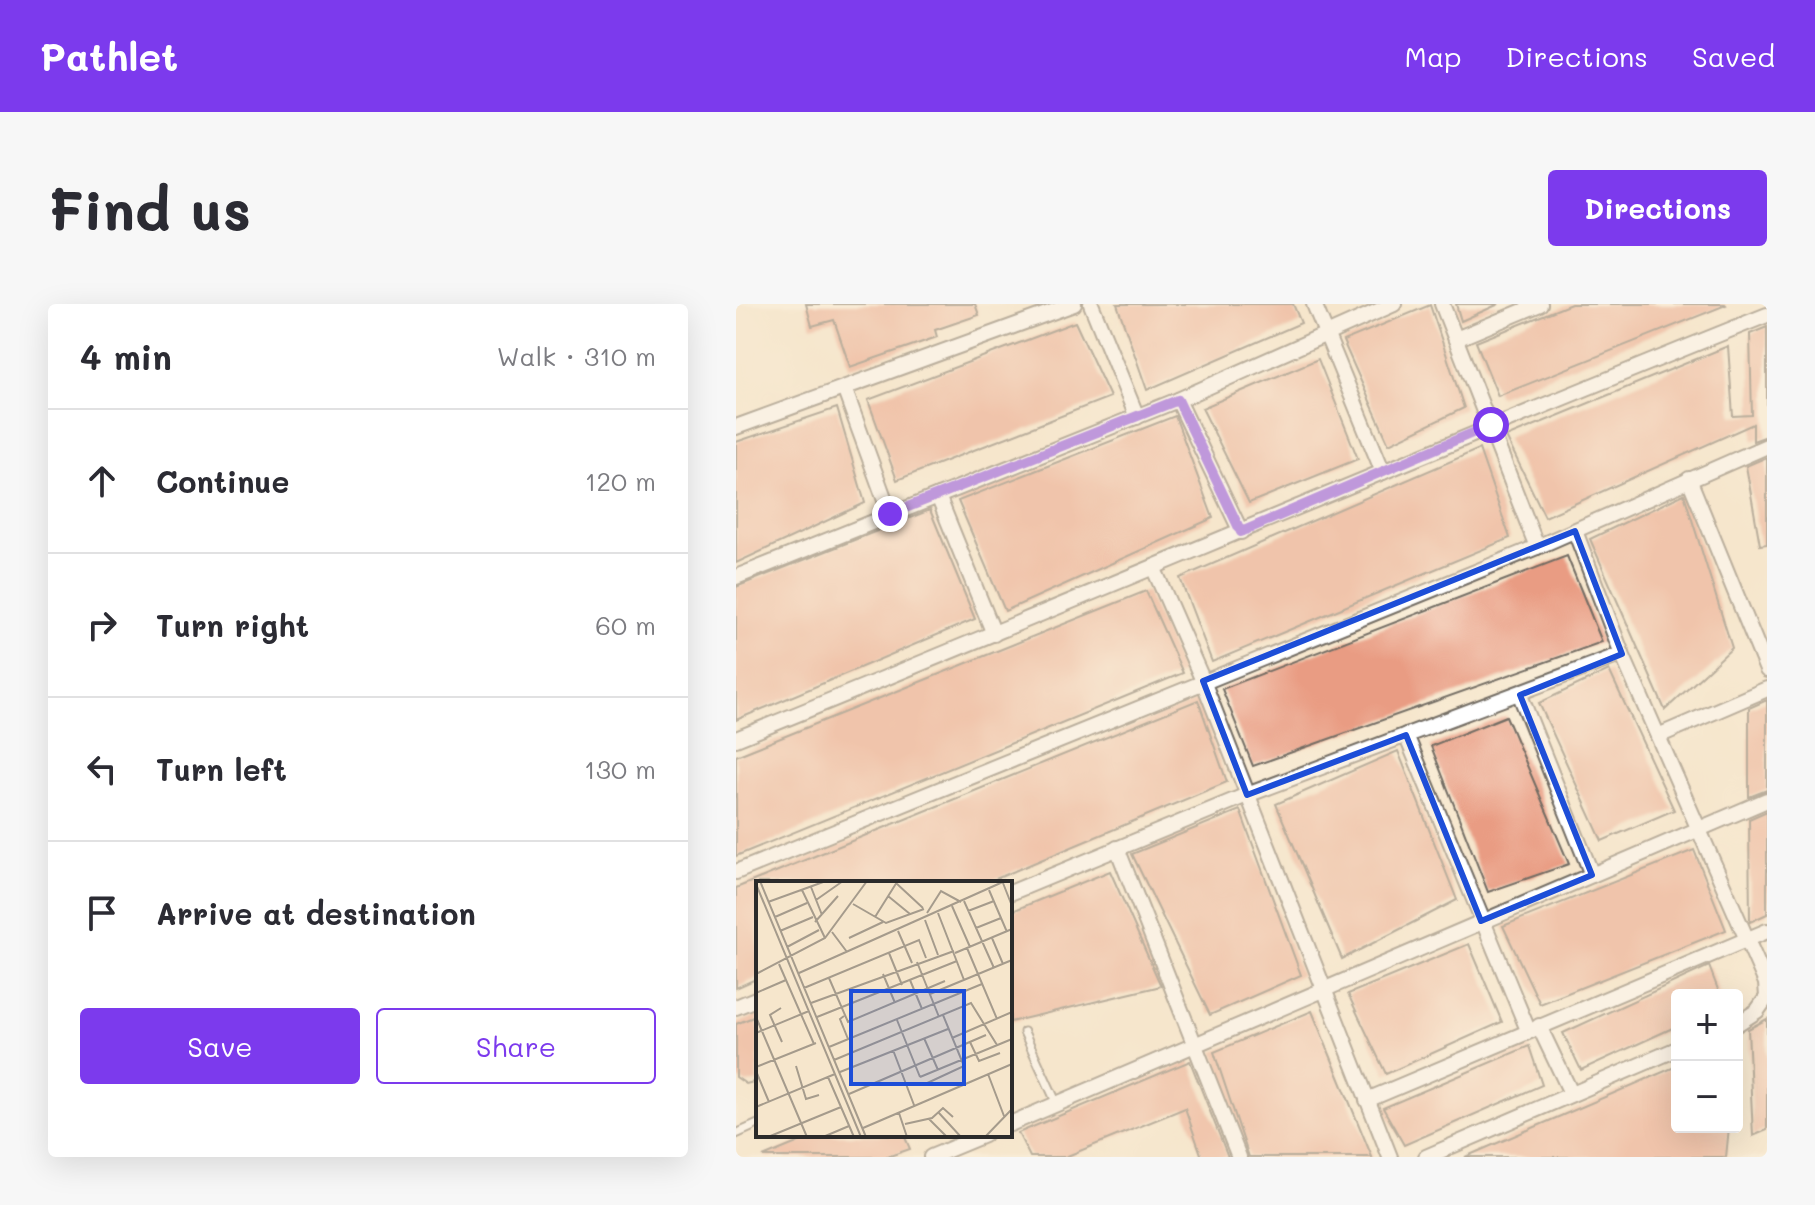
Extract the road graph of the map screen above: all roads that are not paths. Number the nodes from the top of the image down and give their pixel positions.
1 (1074, 304) edge
2 (1091, 304) edge
3 (1314, 304) edge
4 (1394, 304) edge
5 (1442, 304) edge
6 (1540, 304) edge
7 (1767, 315) edge
8 (1327, 334) junction
9 (1456, 339) junction
10 (844, 388) junction
11 (1178, 400) junction
12 (1137, 417) junction
13 (1491, 425) junction
14 (736, 427) edge
15 (1767, 446) edge
16 (1383, 472) junction
17 (1689, 479) junction
18 (938, 496) junction
19 (890, 514) junction
20 (1575, 531) junction
21 (1241, 532) junction
22 (1537, 547) junction
23 (1154, 569) junction
24 (736, 577) edge
25 (994, 634) junction
26 (1622, 654) junction
27 (1767, 670) edge
28 (1203, 681) junction
29 (1767, 689) edge
30 (1520, 695) junction
31 (1406, 735) junction
32 (1658, 736) junction
33 (736, 739) edge
34 (1247, 795) junction
35 (1767, 800) edge
36 (1698, 829) junction
37 (1117, 848) junction
38 (736, 872) edge
39 (1592, 875) junction
40 (1012, 892) edge
41 (1481, 921) junction
42 (1767, 931) edge
43 (1746, 939) junction
44 (1325, 989) junction
45 (756, 999) edge
46 (736, 1007) edge
47 (1743, 1020) edge
48 (1533, 1028) junction
49 (1024, 1032) dead end
50 (1198, 1045) junction
51 (1671, 1051) edge
52 (1571, 1093) junction
53 (1367, 1100) junction
54 (1057, 1104) junction
55 (1012, 1123) edge
56 (756, 1125) edge
57 (736, 1134) edge
58 (981, 1137) edge
59 (958, 1152) edge
60 (931, 1157) edge
61 (1239, 1157) edge
62 (1390, 1157) edge
63 (1426, 1157) edge

1 - 10 street
2 - 12 street
3 - 8 street
4 - 8 street
5 - 9 street
6 - 9 street
7 - 13 street
8 - 11 street
8 - 16 street
9 - 13 street
10 - 14 street
10 - 19 street
11 - 12 street
11 - 21 street
12 - 18 street
13 - 16 street
13 - 22 street
15 - 17 street
16 - 21 street
17 - 20 street
17 - 27 street
18 - 19 street
18 - 25 street
19 - 24 street
20 - 22 street
20 - 26 street
21 - 23 street
22 - 28 street
23 - 25 street
23 - 28 street
25 - 33 street
26 - 30 street
26 - 32 street
28 - 34 street
28 - 38 street
29 - 32 street
30 - 31 street
30 - 39 street
31 - 34 street
31 - 41 street
32 - 36 street
34 - 37 street
34 - 44 street
35 - 36 street
36 - 39 street
36 - 43 street
37 - 40 street
37 - 50 street
39 - 41 street
41 - 44 street
41 - 48 street
42 - 43 street
43 - 47 street
43 - 48 street
44 - 50 street
44 - 53 street
45 - 46 street
48 - 52 street
48 - 53 street
49 - 54 lane
50 - 54 street
50 - 61 street
51 - 52 street
52 - 63 street
53 - 62 street
54 - 55 street
56 - 57 lane
58 - 59 street
59 - 60 street

